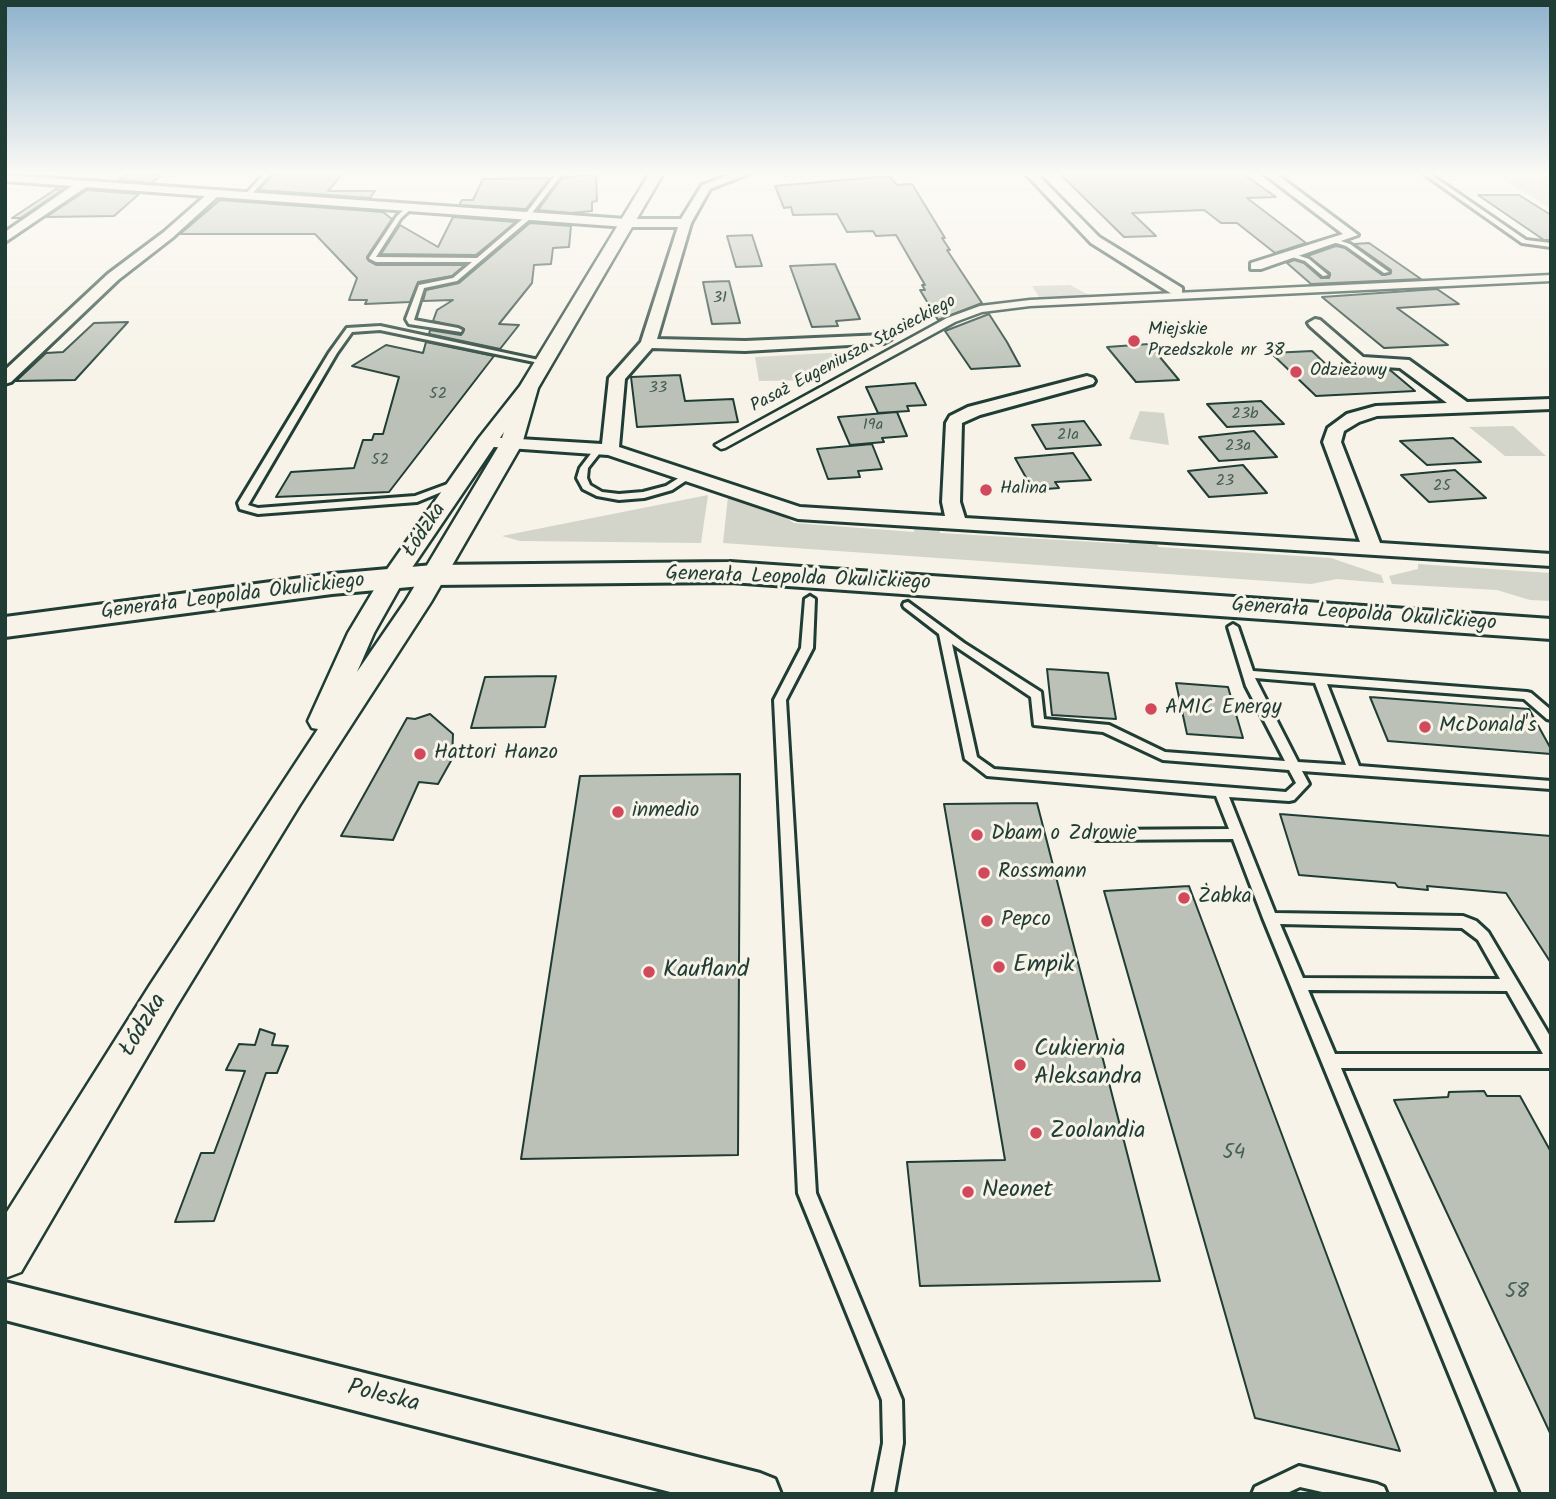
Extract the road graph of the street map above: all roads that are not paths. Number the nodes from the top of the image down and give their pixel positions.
1 (156, 244) edge
2 (381, 244) edge
3 (496, 244) edge
4 (614, 244) edge
5 (679, 244) edge
6 (1101, 244) edge
7 (1326, 244) edge
8 (1345, 244) edge
9 (1291, 255) junction
10 (477, 260) junction
11 (1256, 267) dead end
12 (1386, 272) dead end
13 (1325, 275) dead end
14 (1551, 278) edge
15 (1177, 291) dead end
16 (1315, 323) dead end
17 (458, 330) dead end
18 (884, 339) dead end
19 (648, 343) junction
20 (544, 362) junction
21 (5, 379) edge
22 (1087, 381) dead end
23 (528, 388) junction
24 (1551, 404) edge
25 (1463, 407) junction
26 (486, 442) junction
27 (511, 444) junction
28 (721, 445) dead end
29 (604, 450) junction
30 (688, 476) junction
31 (458, 484) junction
32 (957, 524) junction
33 (1373, 550) junction
34 (1551, 560) edge
35 (425, 589) junction
36 (386, 591) junction
37 (810, 600) junction
38 (908, 605) junction
39 (5, 627) edge
40 (1233, 627) junction
41 (1551, 629) edge
42 (944, 634) junction
43 (1551, 650) edge
44 (5, 654) edge
45 (1248, 674) junction
46 (1320, 681) junction
47 (1527, 696) junction
48 (1551, 701) edge
49 (1551, 716) edge
50 (1296, 765) junction
51 (1354, 769) junction
52 (1551, 785) edge
53 (1222, 792) junction
54 (288, 798) junction
55 (1236, 834) junction
56 (1096, 835) dead end
57 (1270, 918) junction
58 (1298, 985) junction
59 (1511, 985) junction
60 (1551, 1053) edge
61 (1330, 1061) junction
62 (1551, 1061) edge
63 (5, 1256) edge
64 (5, 1301) edge
65 (760, 1494) edge
66 (883, 1494) edge
67 (1262, 1494) edge
68 (1377, 1494) edge
69 (1508, 1494) edge

1 - 21 street
2 - 10 lane
3 - 10 lane
4 - 20 street, Łódzka
5 - 19 street
6 - 15 street
7 - 9 street
8 - 12 lane
9 - 11 street
9 - 13 lane
10 - 17 lane
14 - 28 street, Pasaż Eugeniusza Stasieckiego
16 - 25 street
18 - 19 street
19 - 29 street
20 - 23 street, Łódzka
20 - 31 lane
22 - 32 street
23 - 26 street, Łódzka
23 - 27 street, Łódzka
24 - 25 street
25 - 33 street
26 - 27 street
26 - 31 street, Łódzka
27 - 29 street
27 - 35 street, Łódzka
29 - 30 street
29 - 30 lane
30 - 32 street
31 - 36 street, Łódzka
32 - 33 street
33 - 34 street
35 - 36 main road, Generała Leopolda Okulickiego
35 - 37 main road, Generała Leopolda Okulickiego
35 - 41 main road, Generała Leopolda Okulickiego
35 - 54 street, Łódzka
36 - 39 main road, Generała Leopolda Okulickiego
36 - 44 main road, Generała Leopolda Okulickiego
36 - 54 street, Łódzka
37 - 38 main road, Generała Leopolda Okulickiego
37 - 66 lane
38 - 40 main road, Generała Leopolda Okulickiego
38 - 42 lane
40 - 43 main road, Generała Leopolda Okulickiego
40 - 45 lane
42 - 50 lane
42 - 53 lane
45 - 46 lane
45 - 50 lane
46 - 47 lane
46 - 51 lane
47 - 48 lane
47 - 49 lane
50 - 51 lane
50 - 53 lane
51 - 52 lane
53 - 55 lane
54 - 63 street, Łódzka
55 - 56 lane
55 - 57 lane
57 - 58 lane
57 - 59 lane
58 - 59 lane
58 - 61 lane
59 - 60 lane
61 - 62 lane
61 - 69 lane
64 - 65 street, Poleska
67 - 68 lane

